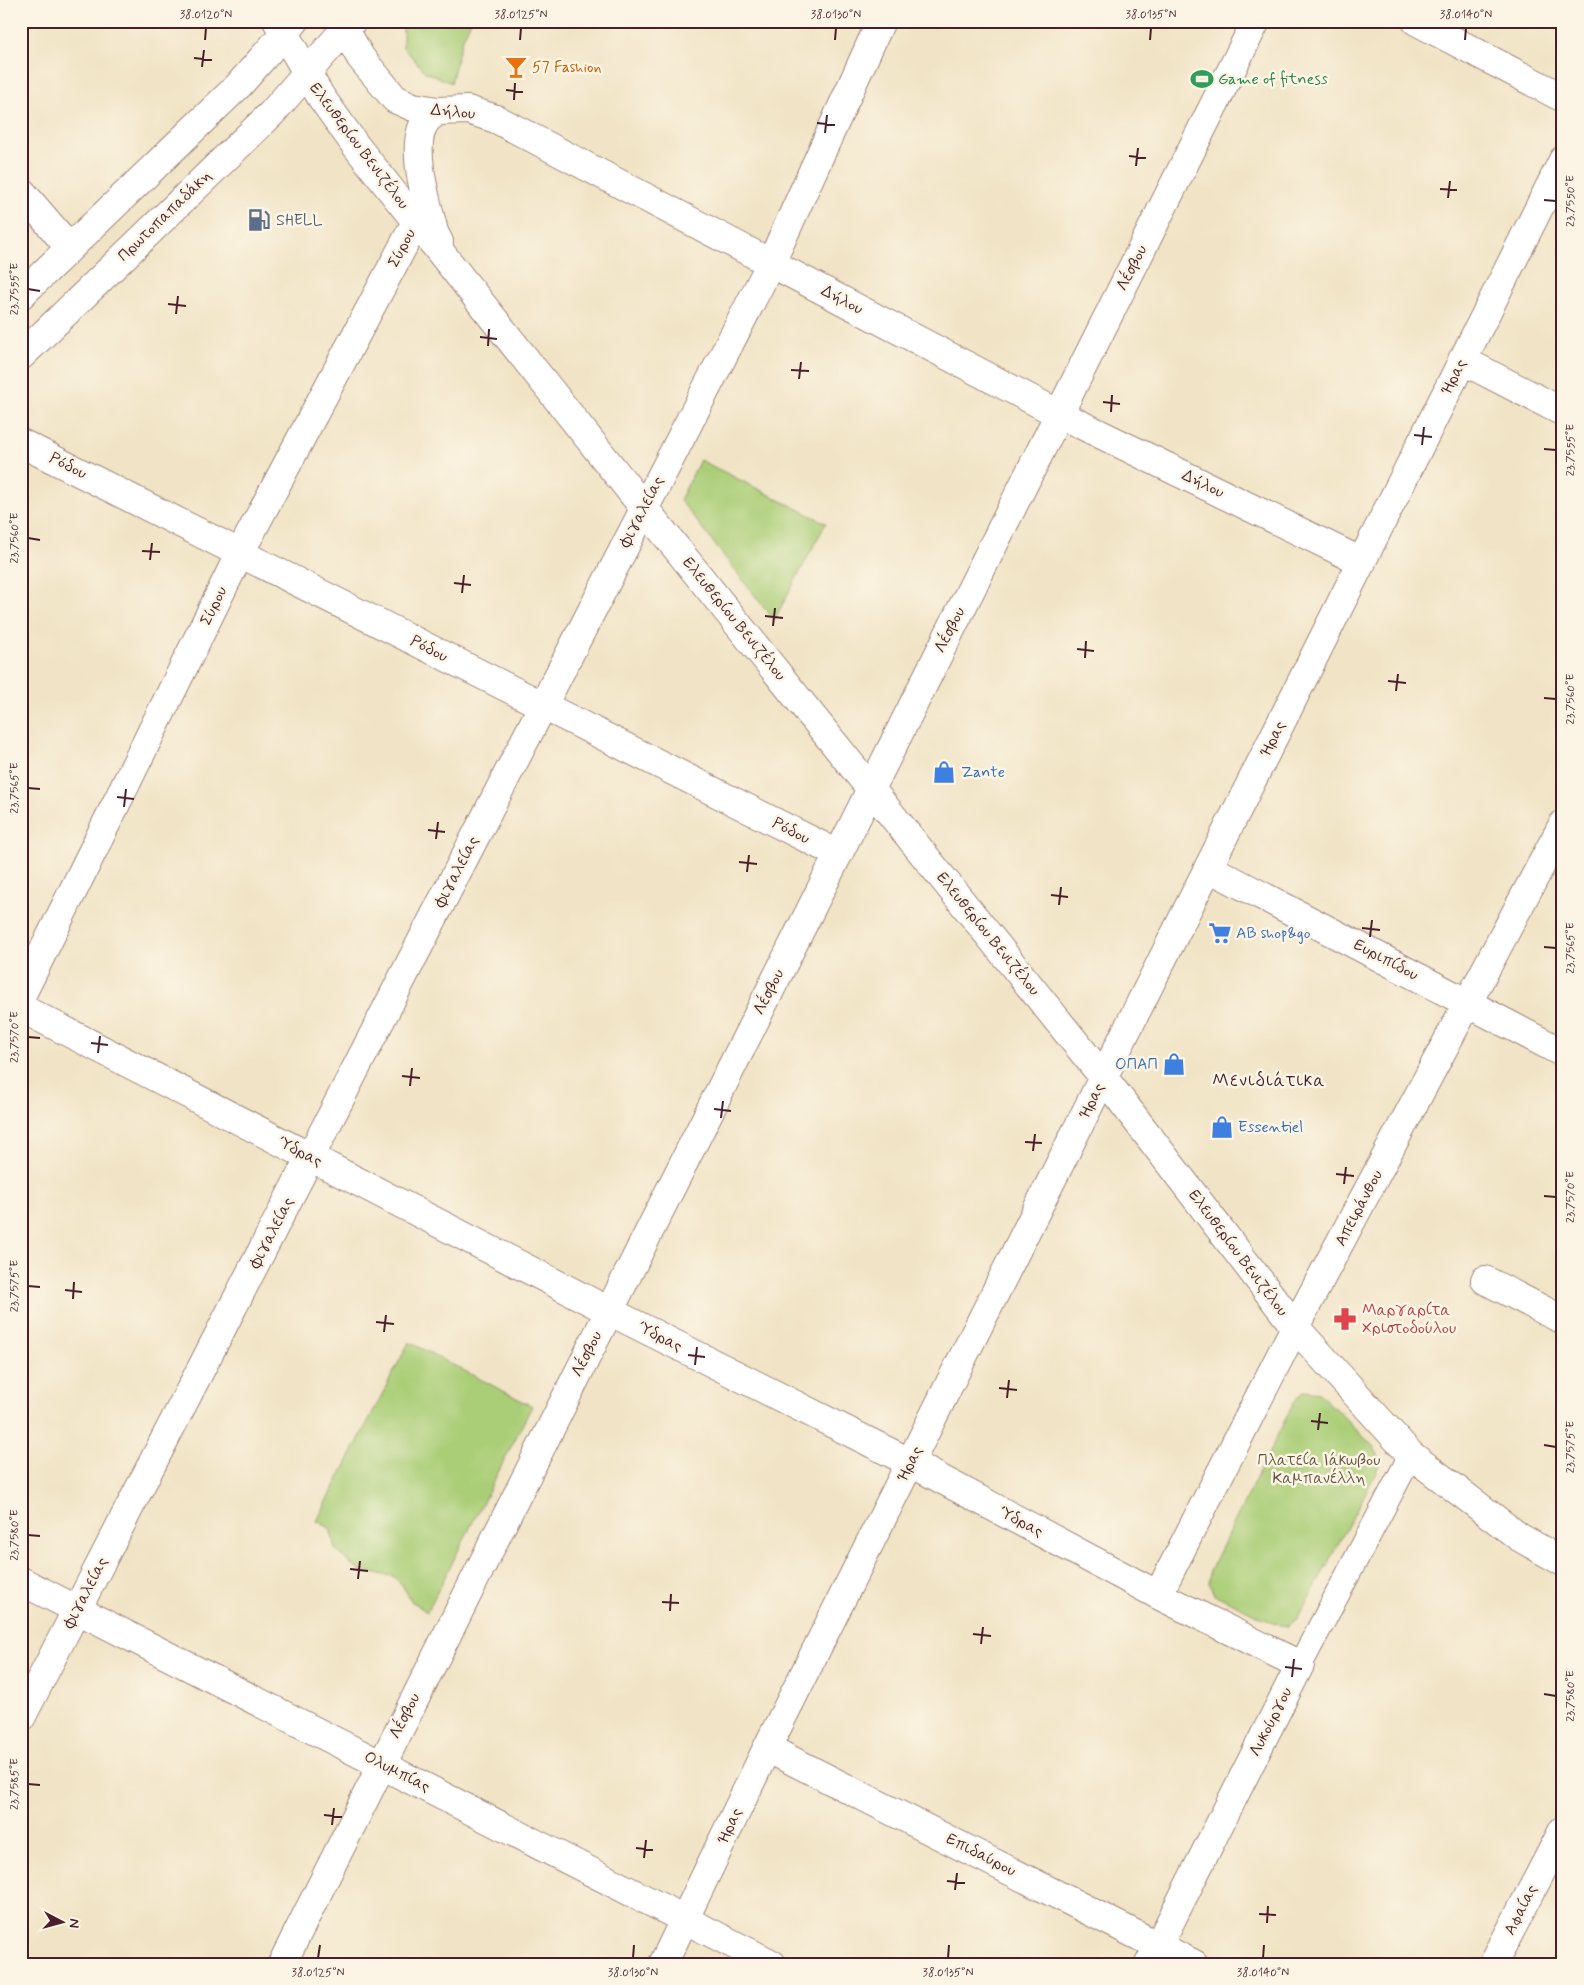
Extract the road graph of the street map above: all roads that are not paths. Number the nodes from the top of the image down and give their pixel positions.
1 (881, 21) edge
2 (1256, 21) edge
3 (1416, 21) edge
4 (345, 24) edge
5 (286, 26) edge
6 (306, 74) junction
7 (1563, 98) edge
8 (438, 111) junction
9 (1563, 160) edge
10 (21, 191) edge
11 (416, 222) junction
12 (69, 247) junction
13 (771, 263) junction
14 (451, 266) junction
15 (21, 295) edge
16 (21, 356) edge
17 (1462, 360) junction
18 (1563, 412) edge
19 (1059, 414) junction
20 (21, 443) edge
21 (644, 508) junction
22 (240, 553) junction
23 (1362, 562) junction
24 (542, 706) junction
25 (871, 788) junction
26 (1563, 824) edge
27 (838, 854) junction
28 (1209, 868) junction
29 (21, 996) edge
30 (1468, 1003) junction
31 (21, 1008) edge
32 (1563, 1053) edge
33 (1104, 1078) junction
34 (310, 1157) junction
35 (1485, 1280) dead end
36 (608, 1311) junction
37 (1563, 1320) edge
38 (1295, 1327) junction
39 (1412, 1455) junction
40 (911, 1463) junction
41 (1563, 1562) edge
42 (21, 1581) edge
43 (1158, 1595) junction
44 (77, 1610) junction
45 (1300, 1665) junction
46 (21, 1718) edge
47 (767, 1748) junction
48 (382, 1764) junction
49 (1563, 1830) edge
50 (686, 1919) junction
51 (1154, 1954) edge
52 (282, 1964) edge
53 (663, 1964) edge
54 (772, 1964) edge
55 (1194, 1964) edge
56 (1493, 1964) edge

1 - 13 street, Φιγαλείας
2 - 19 street, Λέσβου
3 - 7 street
4 - 6 street, Πρωτοπαπαδάκη
4 - 8 street, Δήλου
5 - 6 street
5 - 12 street
6 - 11 street, Ελευθερίου Βενιζέλου
6 - 16 street, Πρωτοπαπαδάκη
8 - 13 street, Δήλου
8 - 14 street, Ελευθερίου Βενιζέλου
9 - 17 street, Ήρας
10 - 12 street
11 - 14 street, Ελευθερίου Βενιζέλου
11 - 22 street, Σύρου
12 - 15 street
13 - 19 street, Δήλου
13 - 21 street, Φιγαλείας
14 - 21 street, Ελευθερίου Βενιζέλου
17 - 18 street
17 - 23 street, Ήρας
19 - 23 street, Δήλου
19 - 25 street, Λέσβου
20 - 22 street, Ρόδου
21 - 24 street, Φιγαλείας
21 - 25 street, Ελευθερίου Βενιζέλου
22 - 24 street, Ρόδου
22 - 29 street, Σύρου
23 - 28 street, Ήρας
24 - 27 street, Ρόδου
24 - 34 street, Φιγαλείας
25 - 27 street, Λέσβου
25 - 33 street, Ελευθερίου Βενιζέλου
26 - 30 street, Απειράνθου
27 - 36 street, Λέσβου
28 - 30 street, Ευριπίδου
28 - 33 street, Ήρας
30 - 32 street, Ευριπίδου
30 - 38 street, Απειράνθου
31 - 34 street, Ύδρας
33 - 38 street, Ελευθερίου Βενιζέλου
33 - 40 street, Ήρας
34 - 36 street, Ύδρας
34 - 44 street, Φιγαλείας
35 - 37 street
36 - 40 street, Ύδρας
36 - 48 street, Λέσβου
38 - 39 street, Ελευθερίου Βενιζέλου
38 - 43 street, Απειράνθου
39 - 41 street, Ελευθερίου Βενιζέλου
39 - 45 street, Λυκούργου
40 - 43 street, Ύδρας
40 - 47 street, Ήρας
42 - 44 street, Ολυμπίας
43 - 45 street, Ύδρας
44 - 46 street, Φιγαλείας
44 - 48 street, Ολυμπίας
45 - 51 street, Λυκούργου
47 - 50 street, Ήρας
47 - 51 street, Επιδαύρου
48 - 50 street, Ολυμπίας
48 - 52 street, Λέσβου
49 - 56 street, Αφαίας
50 - 53 street, Ήρας
50 - 54 street, Ολυμπίας
51 - 55 street, Επιδαύρου

